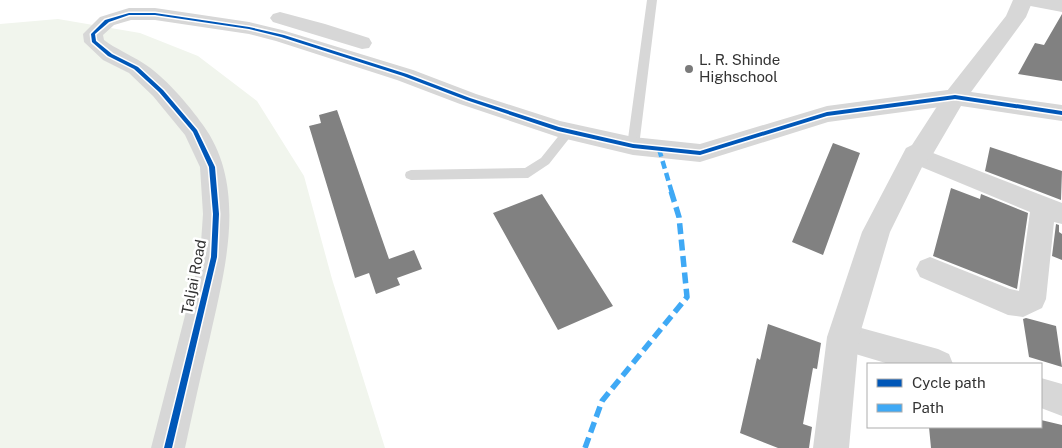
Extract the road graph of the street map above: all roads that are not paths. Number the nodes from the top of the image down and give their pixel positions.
1 (160, 0) edge
2 (652, 0) edge
3 (1023, 0) edge
4 (1027, 0) edge
5 (1062, 6) edge
6 (432, 86) junction
7 (955, 98) junction
8 (1062, 113) edge
9 (569, 131) junction
10 (633, 146) junction
11 (915, 155) junction
12 (411, 175) dead end
13 (1053, 210) edge
14 (930, 269) dead end
15 (843, 337) junction
16 (934, 363) edge
17 (1042, 394) edge
18 (1062, 400) edge
19 (168, 448) edge
20 (831, 448) edge

1 - 6 street
2 - 10 lane
3 - 7 street
4 - 5 street
6 - 9 street
6 - 19 street, Taljai Road
7 - 8 street
7 - 10 street
7 - 11 street
9 - 10 street
9 - 12 lane
11 - 13 street
11 - 15 street
13 - 14 street
15 - 16 street
15 - 20 street
17 - 18 street

